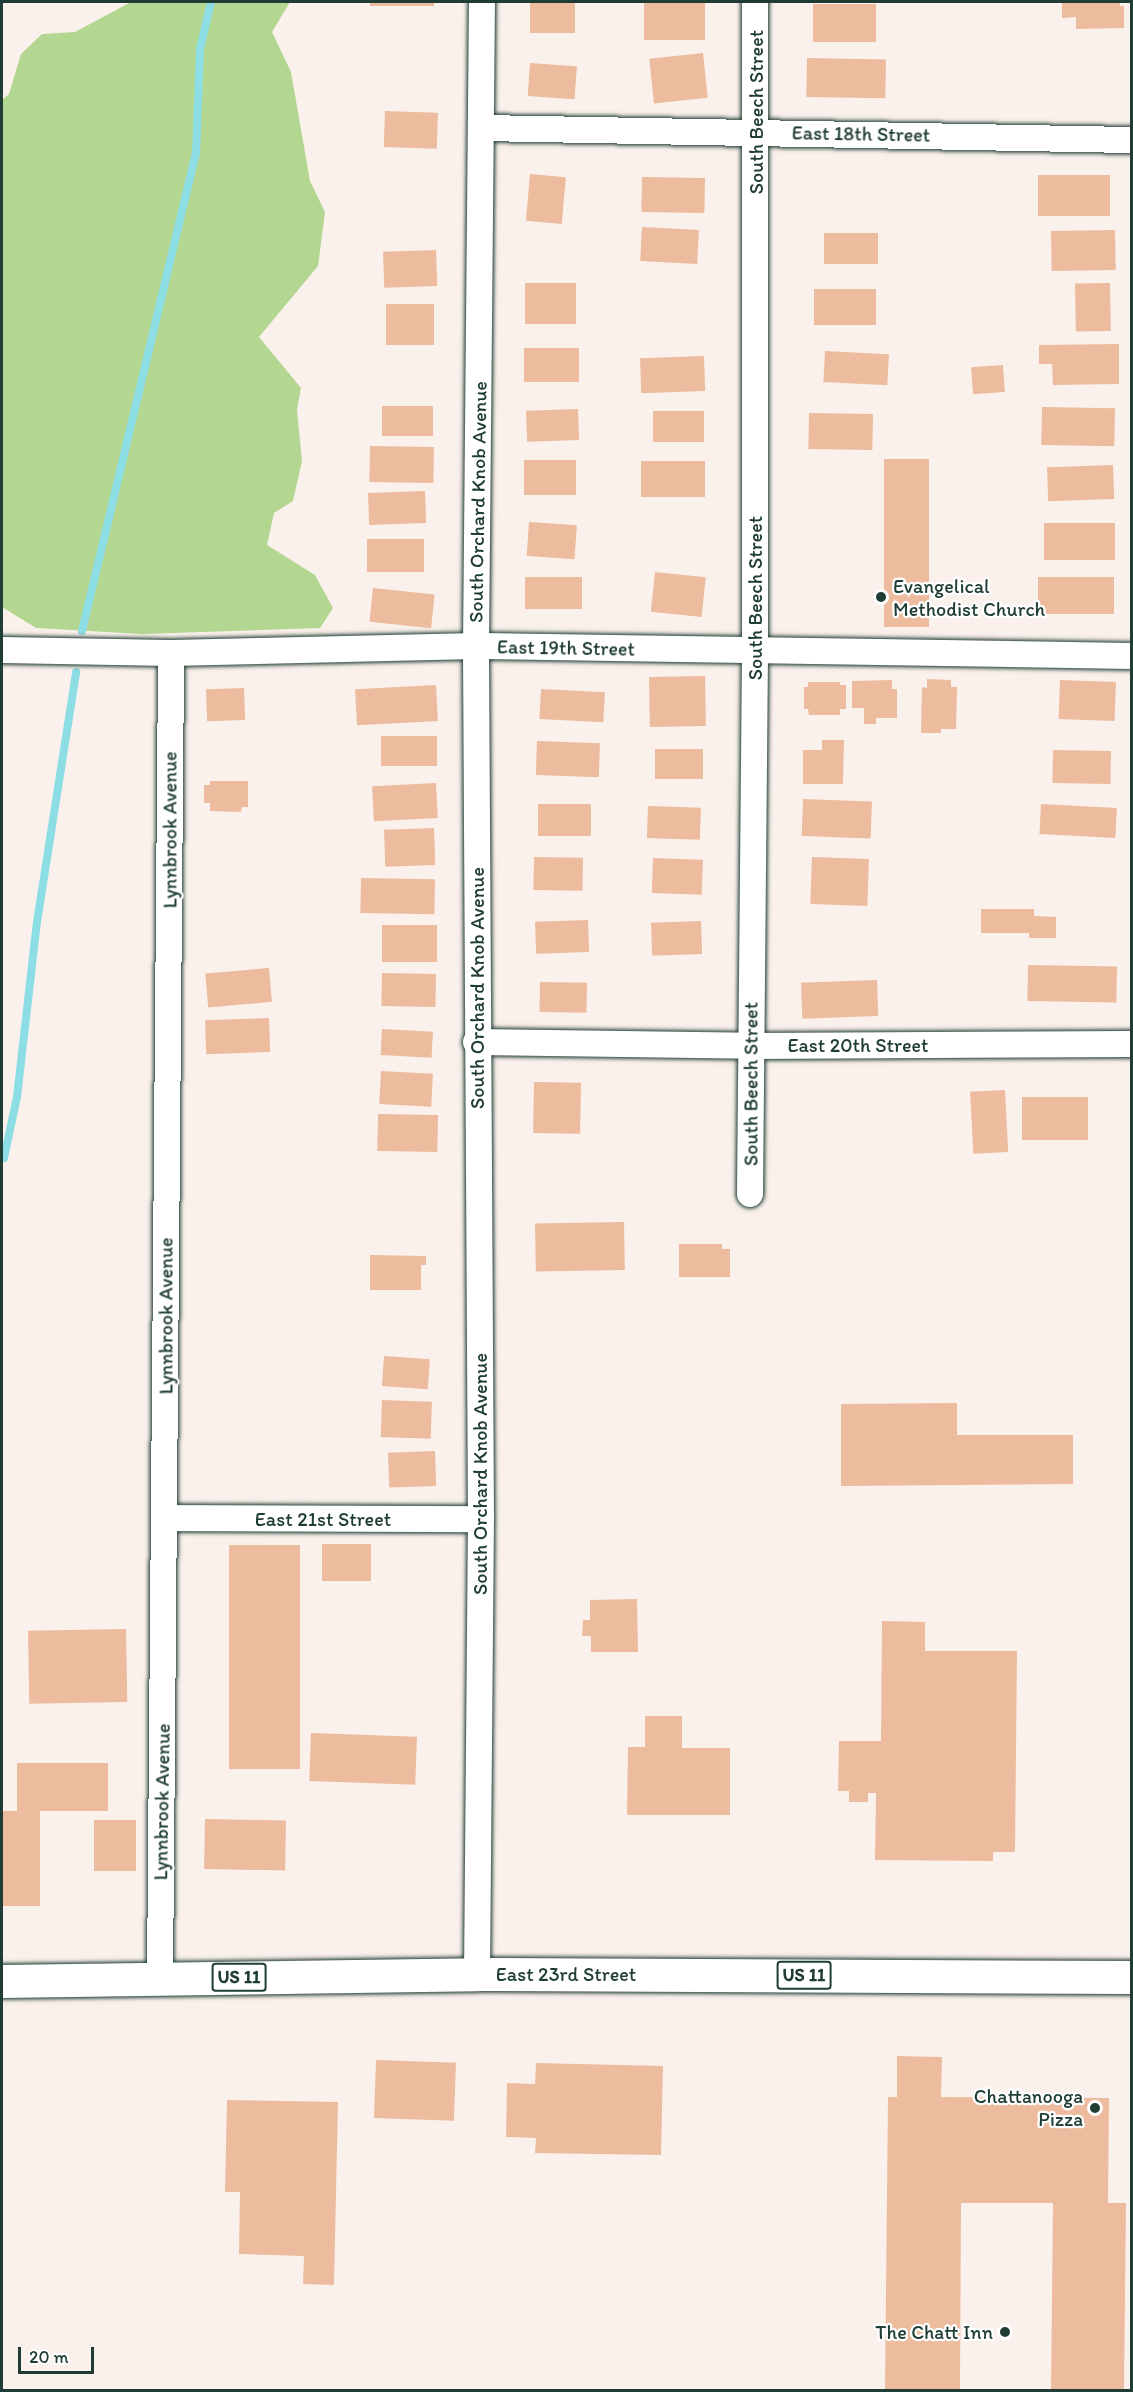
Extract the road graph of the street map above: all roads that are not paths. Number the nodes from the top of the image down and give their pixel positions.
1 (482, 2) edge
2 (755, 2) edge
3 (482, 128) junction
4 (756, 132) junction
5 (1131, 140) edge
6 (476, 646) junction
7 (2, 650) edge
8 (755, 652) junction
9 (171, 653) junction
10 (1131, 656) edge
11 (476, 1042) junction
12 (1131, 1044) edge
13 (751, 1046) junction
14 (750, 1194) dead end
15 (164, 1518) junction
16 (481, 1520) junction
17 (477, 1974) junction
18 (1131, 1977) edge
19 (160, 1978) junction
20 (2, 1981) edge

1 - 3 street, South Orchard Knob Avenue
2 - 4 street, South Beech Street
3 - 4 street, East 18th Street
3 - 6 street, South Orchard Knob Avenue
4 - 5 street, East 18th Street
4 - 8 street, South Beech Street
6 - 8 street, East 19th Street
6 - 9 street, East 19th Street
6 - 11 street, South Orchard Knob Avenue
7 - 9 street, East 19th Street
8 - 10 street, East 19th Street
8 - 13 street, South Beech Street
9 - 15 street, Lynnbrook Avenue
11 - 13 street, East 20th Street
11 - 16 street, South Orchard Knob Avenue
12 - 13 street, East 20th Street
13 - 14 street, South Beech Street
15 - 16 street, East 21st Street
15 - 19 street, Lynnbrook Avenue
16 - 17 street, South Orchard Knob Avenue
17 - 18 main road, East 23rd Street / US 11
17 - 19 main road, East 23rd Street / US 11
19 - 20 main road, East 23rd Street / US 11

